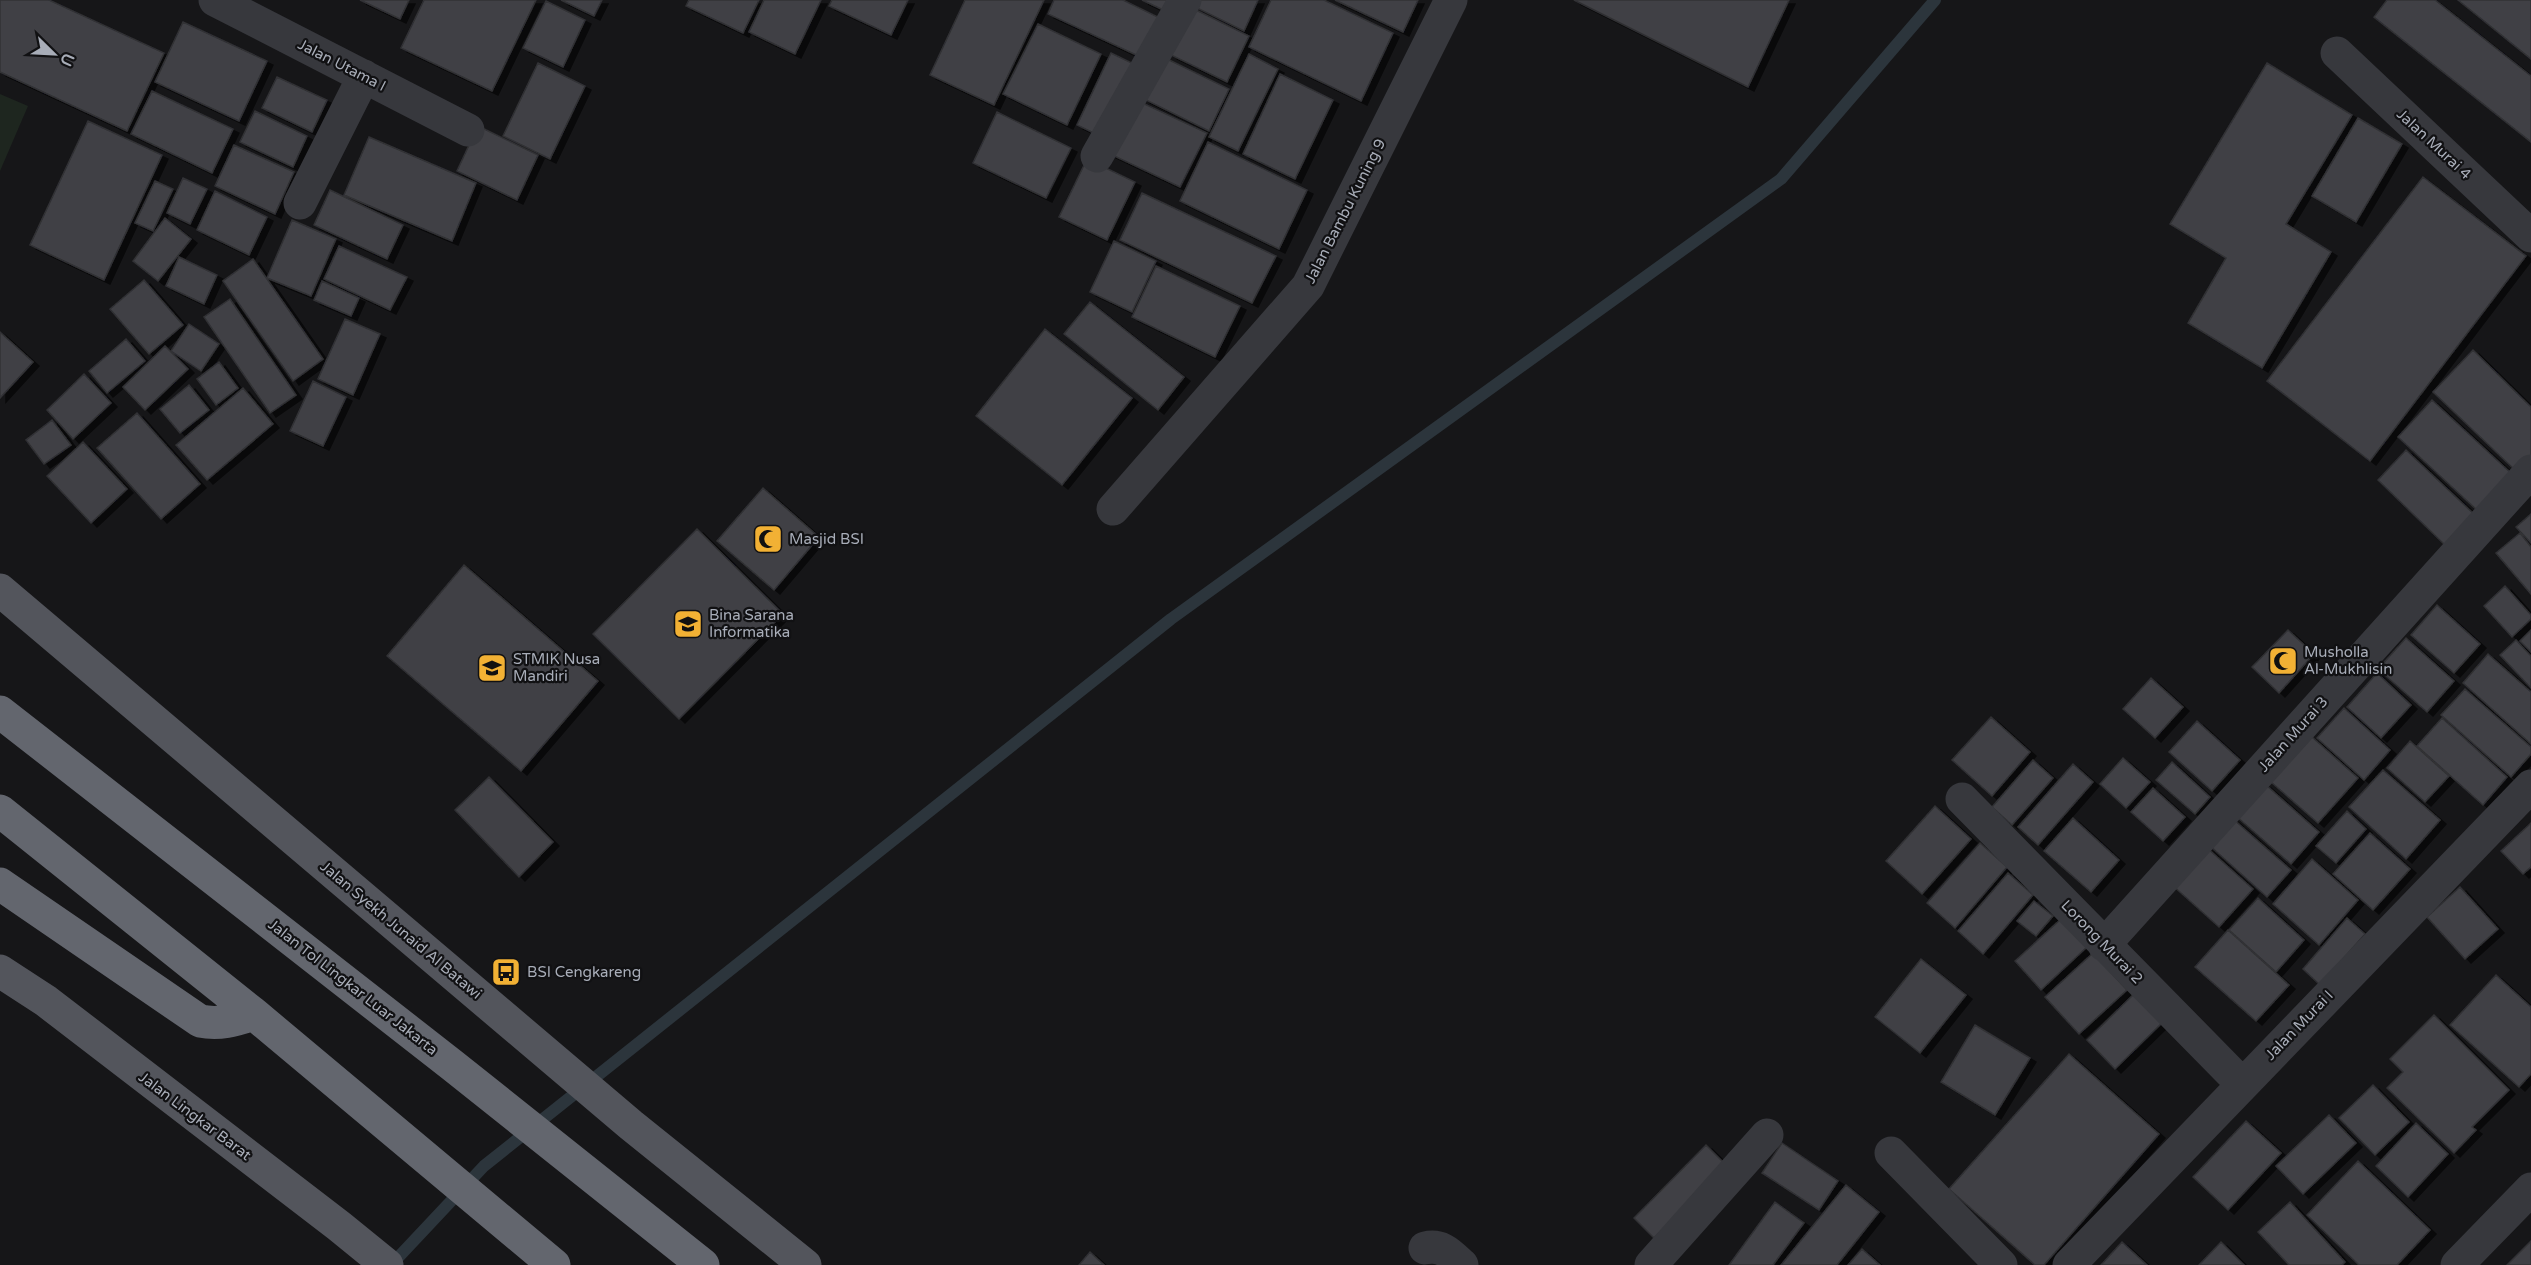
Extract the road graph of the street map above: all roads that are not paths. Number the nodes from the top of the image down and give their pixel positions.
1 (215, 0) edge
2 (1185, 0) edge
3 (1451, 0) edge
4 (2337, 53) dead end
5 (364, 76) junction
6 (468, 130) dead end
7 (1097, 156) dead end
8 (300, 203) dead end
9 (2531, 236) edge
10 (2531, 471) edge
11 (1113, 509) dead end
12 (0, 590) edge
13 (0, 712) edge
14 (2531, 786) edge
15 (1962, 799) dead end
16 (0, 811) edge
17 (0, 884) edge
18 (2104, 945) junction
19 (0, 971) edge
20 (254, 1014) junction
21 (2242, 1084) junction
22 (1767, 1135) dead end
23 (1891, 1153) dead end
24 (2531, 1188) edge
25 (1425, 1248) dead end
26 (546, 1258) edge
27 (387, 1265) edge
28 (703, 1265) edge
29 (805, 1265) edge
30 (1462, 1265) edge
31 (1651, 1265) edge
32 (2001, 1265) edge
33 (2069, 1265) edge
34 (2457, 1265) edge

1 - 5 street, Jalan Utama I
2 - 7 street
3 - 11 street, Jalan Bambu Kuning 9
4 - 9 street, Jalan Murai 4
5 - 6 street, Jalan Utama I
5 - 8 street
10 - 18 street, Jalan Murai 3
12 - 29 main road, Jalan Syekh Junaid Al Batawi
13 - 28 highway, Jalan Tol Lingkar Luar Jakarta
14 - 21 street, Jalan Murai I
15 - 18 street, Lorong Murai 2
16 - 20 highway
17 - 20 highway
18 - 21 street, Lorong Murai 2
19 - 27 main road, Jalan Lingkar Barat
20 - 26 highway
21 - 33 street, Jalan Murai I
22 - 31 street
23 - 32 street
24 - 34 street
25 - 30 street

